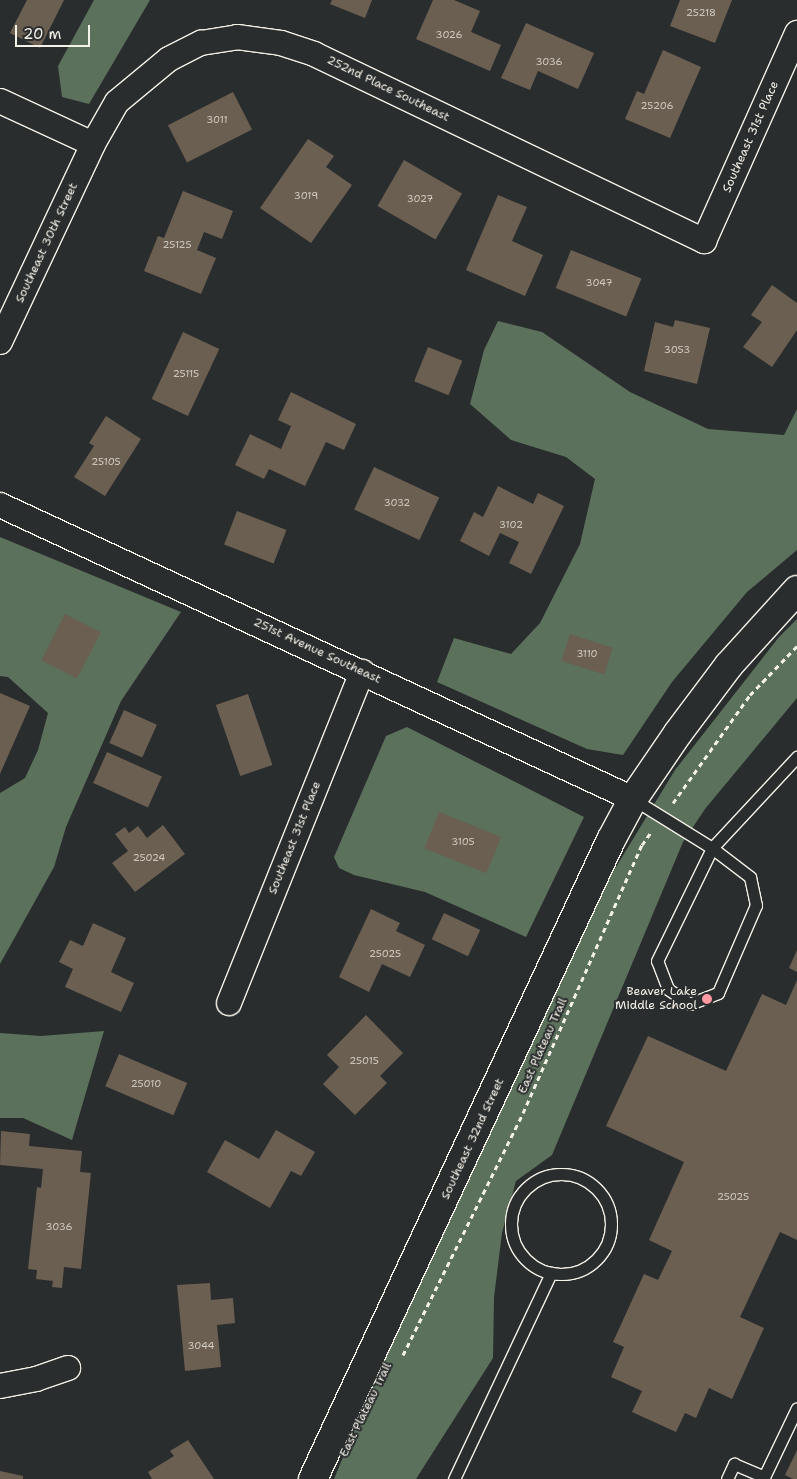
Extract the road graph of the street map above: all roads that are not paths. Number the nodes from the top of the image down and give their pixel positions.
1 (797, 33) edge
2 (0, 102) edge
3 (93, 144) junction
4 (704, 241) joint
5 (0, 342) edge
6 (0, 505) edge
7 (797, 590) edge
8 (362, 672) junction
9 (797, 757) edge
10 (787, 767) junction
11 (797, 774) edge
12 (633, 799) junction
13 (712, 848) junction
14 (229, 1003) dead end
15 (551, 1273) junction
16 (68, 1368) dead end
17 (0, 1386) edge
18 (797, 1408) edge
19 (313, 1479) edge
20 (454, 1479) edge
21 (727, 1479) edge

1 - 4 street, Southeast 31st Place
2 - 3 street
3 - 4 street, 252nd Place Southeast
3 - 5 street, Southeast 30th Street
6 - 8 street, 251st Avenue Southeast
7 - 12 street, Southeast 32nd Street
8 - 12 street, 251st Avenue Southeast
8 - 14 street, Southeast 31st Place
9 - 10 lane
10 - 11 lane
10 - 13 lane
12 - 13 lane
12 - 19 street, Southeast 32nd Street
13 - 13 lane
15 - 15 lane
15 - 20 lane
16 - 17 street
18 - 21 lane

